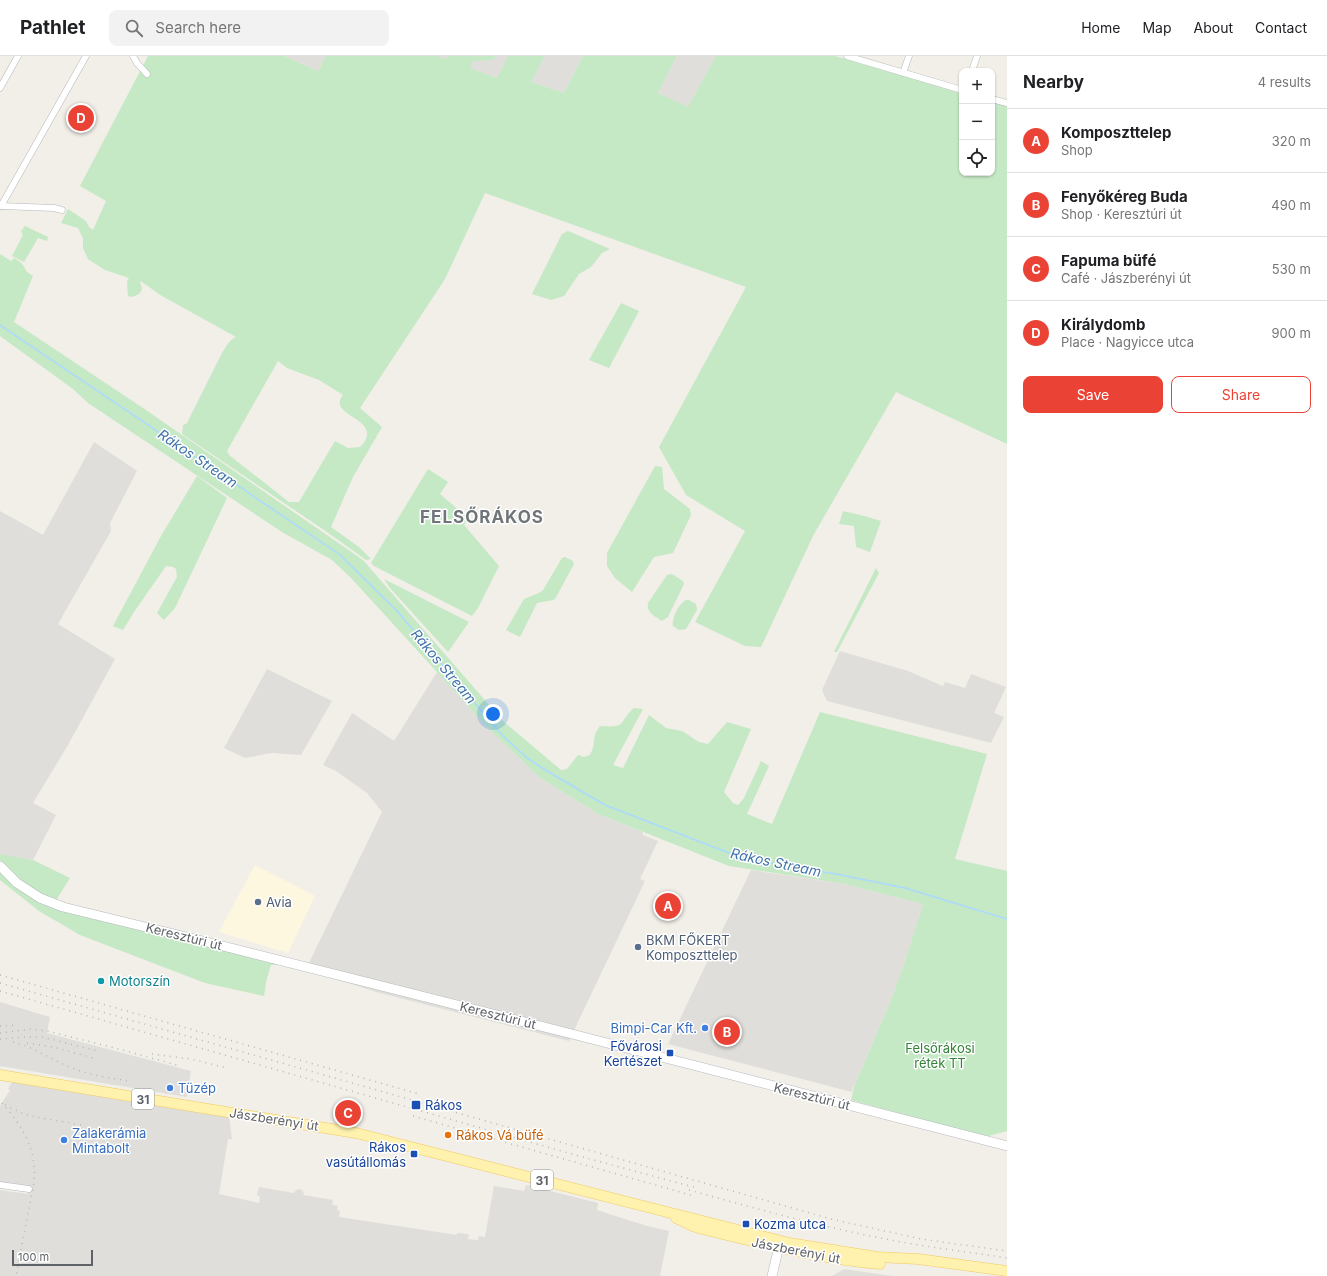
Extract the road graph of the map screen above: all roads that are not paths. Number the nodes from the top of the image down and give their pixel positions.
1 (18, 56) edge
2 (86, 56) edge
3 (133, 56) edge
4 (847, 56) edge
5 (909, 56) edge
6 (977, 56) edge
7 (973, 68) edge
8 (903, 73) junction
9 (147, 74) dead end
10 (0, 88) edge
11 (959, 89) edge
12 (995, 100) edge
13 (1007, 103) edge
14 (1, 206) edge
15 (62, 210) dead end
16 (0, 866) edge
17 (0, 1075) edge
18 (1007, 1146) edge
19 (0, 1185) edge
20 (29, 1189) dead end
21 (779, 1244) junction
22 (1007, 1271) edge
23 (772, 1276) edge

1 - 10 street
2 - 14 street
3 - 9 street
4 - 8 street
5 - 8 street
6 - 7 street
8 - 11 street
12 - 13 street
14 - 15 street
16 - 18 main road, Keresztúri út
17 - 21 main road, Jászberényi út / 31
19 - 20 street
21 - 22 main road, Jászberényi út / 31
21 - 23 main road

